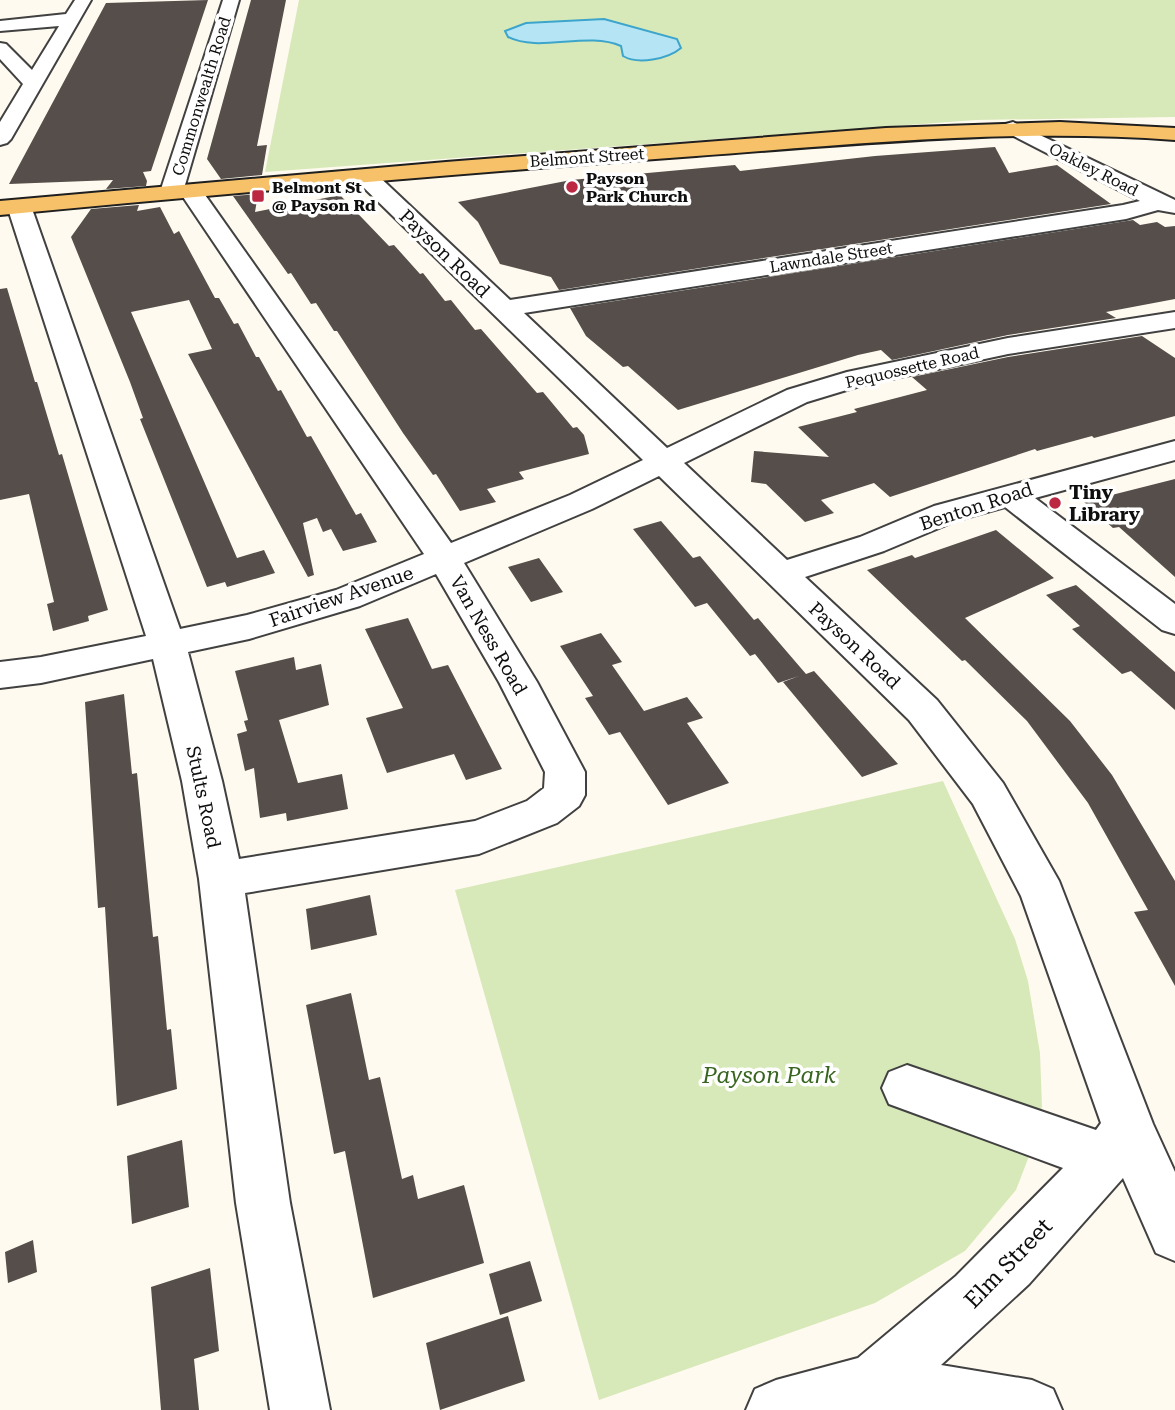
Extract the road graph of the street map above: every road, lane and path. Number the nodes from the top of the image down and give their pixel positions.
1 (83, 0) edge
2 (231, 0) edge
3 (72, 19) junction
4 (0, 26) edge
5 (0, 48) edge
6 (34, 84) junction
7 (1013, 128) junction
8 (1175, 134) edge
9 (0, 139) edge
10 (364, 175) junction
11 (180, 191) junction
12 (1167, 206) edge
13 (9, 207) edge
14 (502, 309) junction
15 (1175, 320) edge
16 (1175, 450) edge
17 (664, 462) junction
18 (1009, 494) junction
19 (445, 560) junction
20 (781, 573) junction
21 (1175, 622) edge
22 (167, 643) junction
23 (0, 675) edge
24 (221, 879) junction
25 (907, 1088) dead end
26 (1118, 1144) junction
27 (1172, 1223) edge
28 (873, 1384) junction
29 (300, 1410) edge
30 (776, 1410) edge
31 (1032, 1410) edge

1 - 3 street
2 - 11 street, Commonwealth Road
3 - 4 street
3 - 6 street
5 - 6 street
6 - 9 street
7 - 8 main road, Belmont Street
7 - 10 main road, Belmont Street
7 - 12 street, Oakley Road
10 - 11 main road, Belmont Street
10 - 14 street, Payson Road
11 - 13 main road, Belmont Street
11 - 19 street, Van Ness Road
12 - 14 street, Lawndale Street
13 - 22 street, Stults Road
14 - 17 street, Payson Road
15 - 17 street, Pequossette Road
16 - 18 street, Benton Road
17 - 19 street, Fairview Avenue
17 - 20 street, Payson Road
18 - 20 street, Benton Road
18 - 21 street
19 - 22 street, Fairview Avenue
19 - 24 street, Van Ness Road
20 - 26 street, Payson Road
22 - 23 street, Fairview Avenue
22 - 24 street, Stults Road
24 - 29 street, Stults Road
25 - 26 street
26 - 27 street, Payson Road
26 - 28 street, Elm Street
28 - 30 street, Elm Street
28 - 31 street, Elm Street

